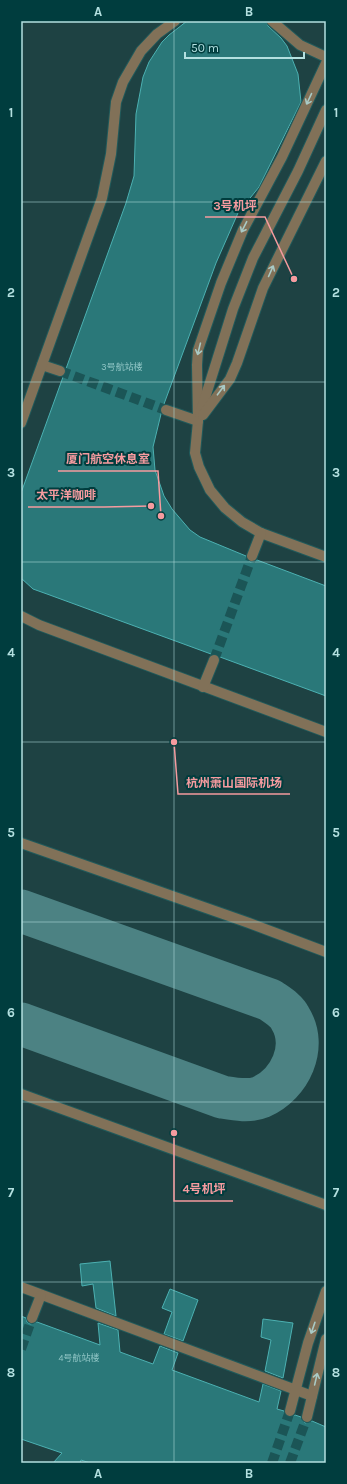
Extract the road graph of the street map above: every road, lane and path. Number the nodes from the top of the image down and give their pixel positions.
1 (175, 21) edge
2 (272, 21) edge
3 (326, 57) edge
4 (326, 64) edge
5 (326, 110) edge
6 (326, 161) edge
7 (42, 365) junction
8 (60, 371) tunnel mouth
9 (166, 410) tunnel mouth
10 (198, 421) junction
11 (21, 423) edge
12 (261, 533) junction
13 (252, 556) tunnel mouth
14 (326, 557) edge
15 (21, 616) edge
16 (214, 660) tunnel mouth
17 (204, 687) junction
18 (326, 732) edge
19 (21, 843) edge
20 (326, 952) edge
21 (21, 1094) edge
22 (326, 1205) edge
23 (21, 1287) edge
24 (326, 1291) edge
25 (41, 1295) junction
26 (32, 1318) tunnel mouth
27 (326, 1339) edge
28 (296, 1390) junction
29 (312, 1396) junction
30 (290, 1411) tunnel mouth
31 (307, 1417) tunnel mouth

1 - 7 lane
2 - 3 lane
4 -> 10 lane
5 - 10 lane
10 -> 6 lane
7 - 8 lane
7 - 11 lane
9 - 10 lane
10 - 12 lane
12 - 13 lane
12 - 14 lane
15 - 17 lane
16 - 17 lane
17 - 18 lane
19 - 20 lane
21 - 22 lane
23 - 25 lane
24 -> 28 lane
25 - 26 lane
25 - 28 lane
29 -> 27 lane
28 - 29 lane
28 - 30 lane
29 - 31 lane

